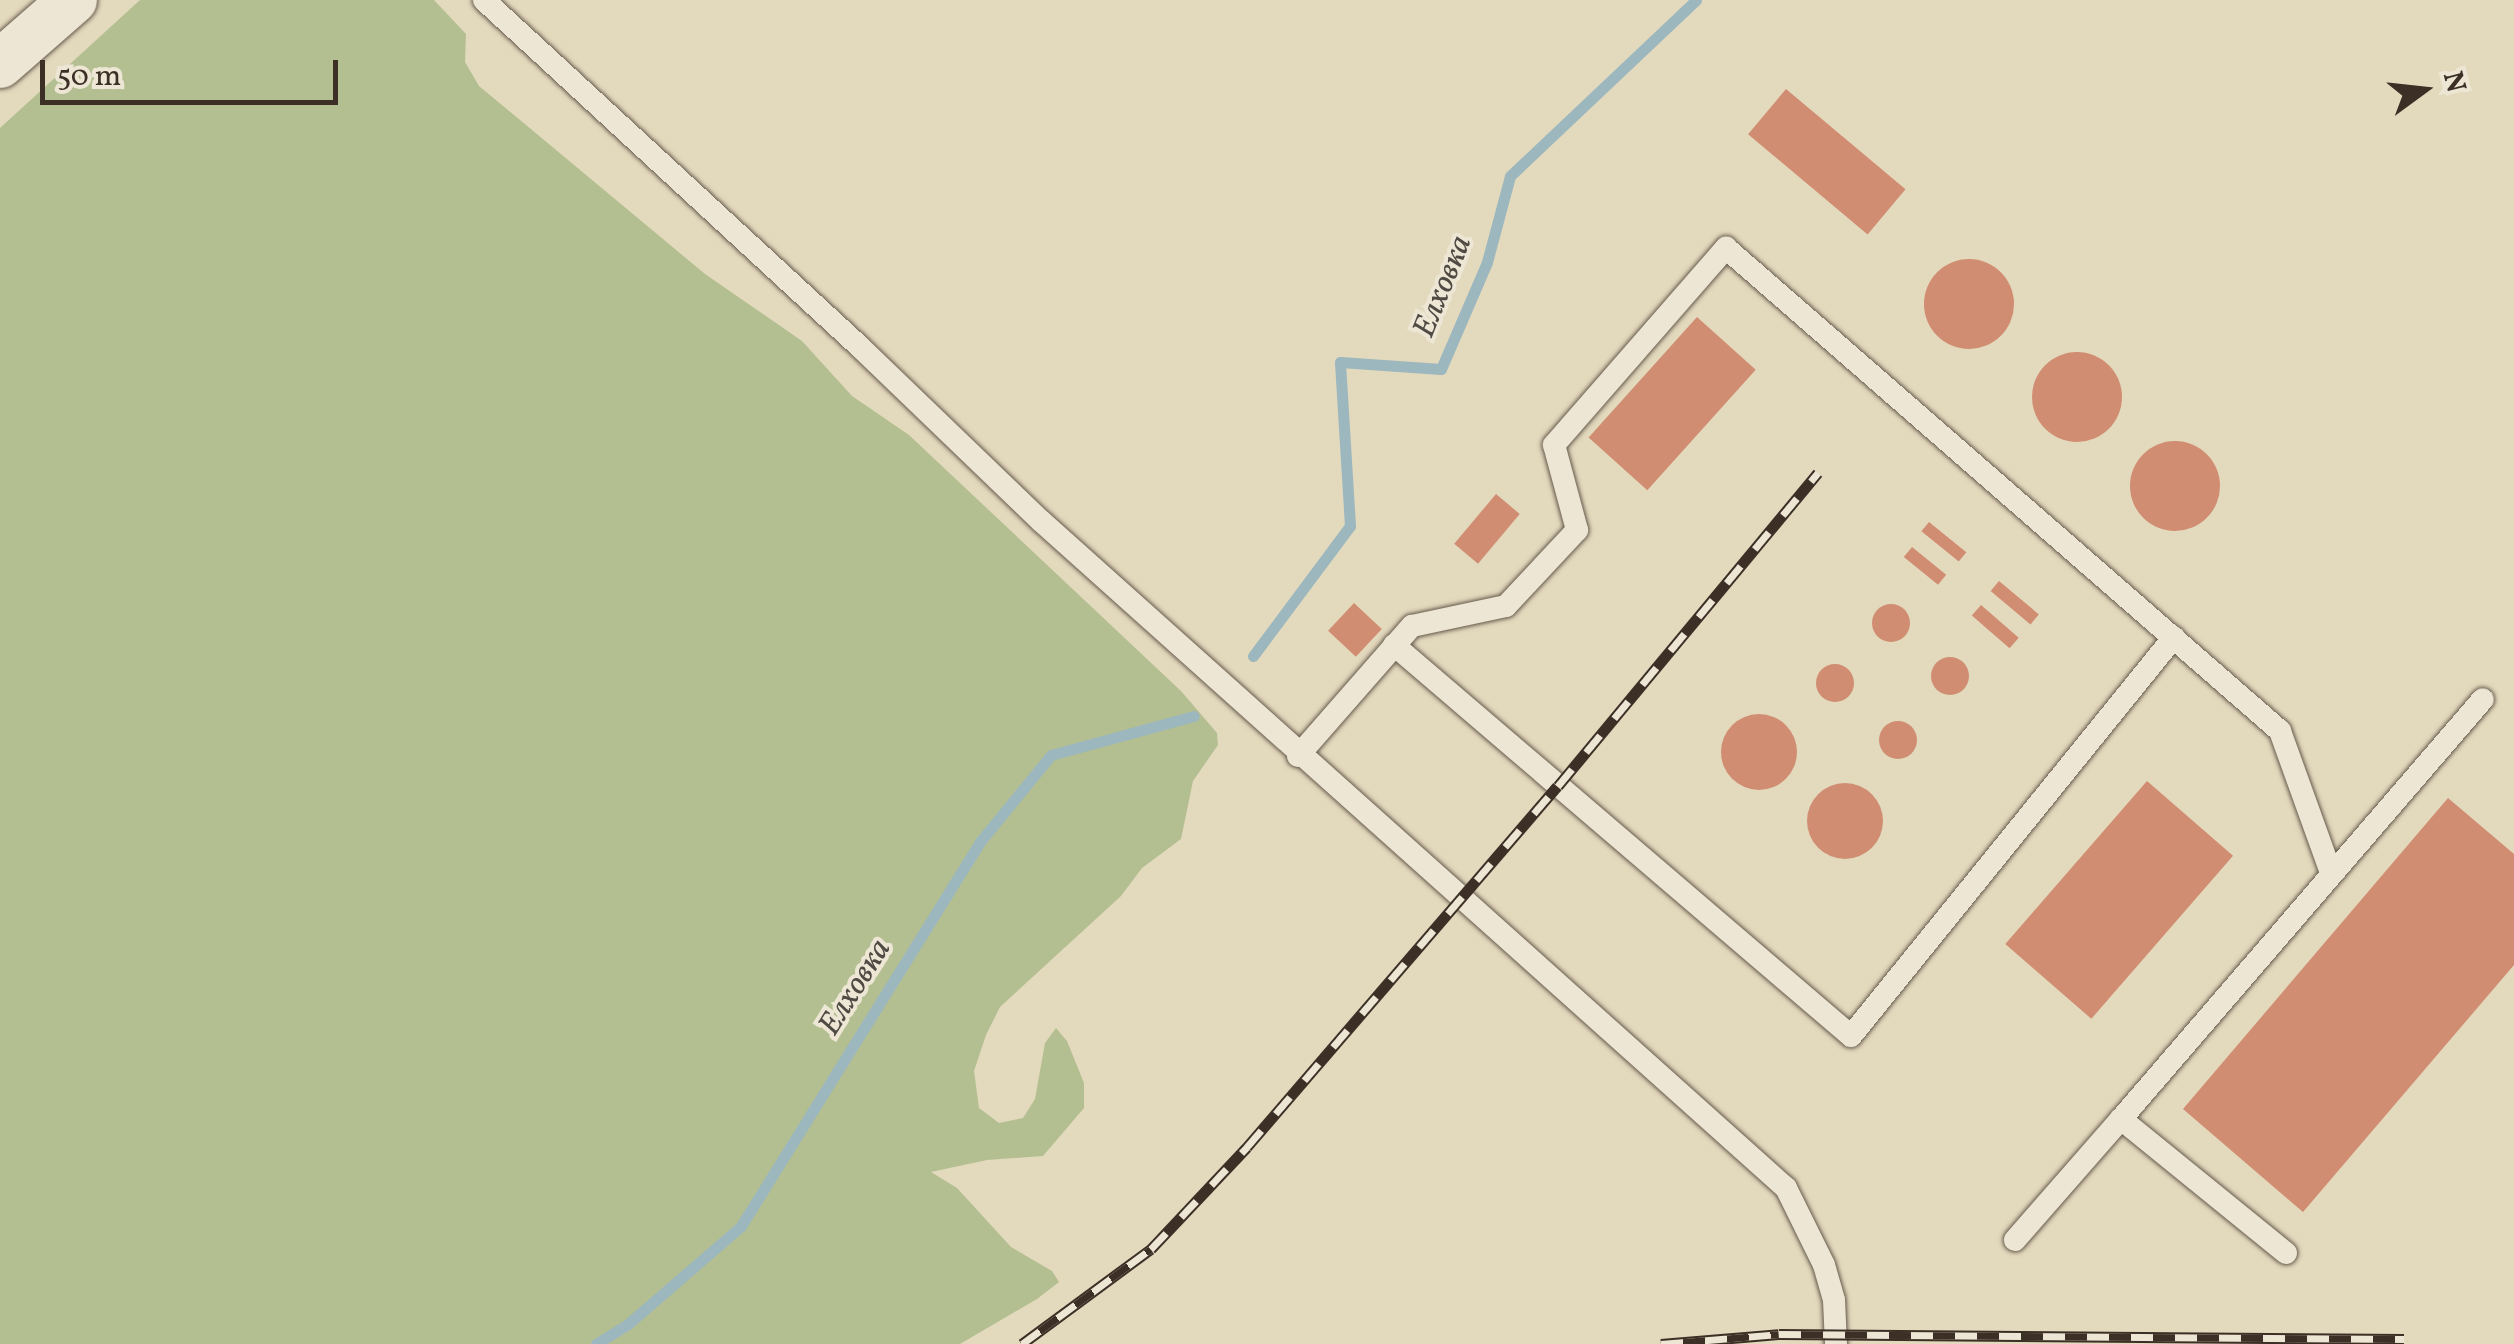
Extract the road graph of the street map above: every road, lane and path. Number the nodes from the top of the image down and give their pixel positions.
1 (73, 0) edge
2 (484, 0) edge
3 (0, 64) edge
4 (2174, 636) junction
5 (1394, 645) junction
6 (2483, 700) dead end
7 (1298, 756) junction
8 (2332, 873) junction
9 (2121, 1119) junction
10 (2015, 1240) dead end
11 (2286, 1253) dead end
12 (1836, 1344) edge

1 - 3 street
2 - 7 lane
4 - 5 lane
4 - 5 lane
4 - 8 lane
5 - 7 lane
6 - 8 lane
7 - 12 lane
8 - 9 lane
9 - 10 lane
9 - 11 lane

